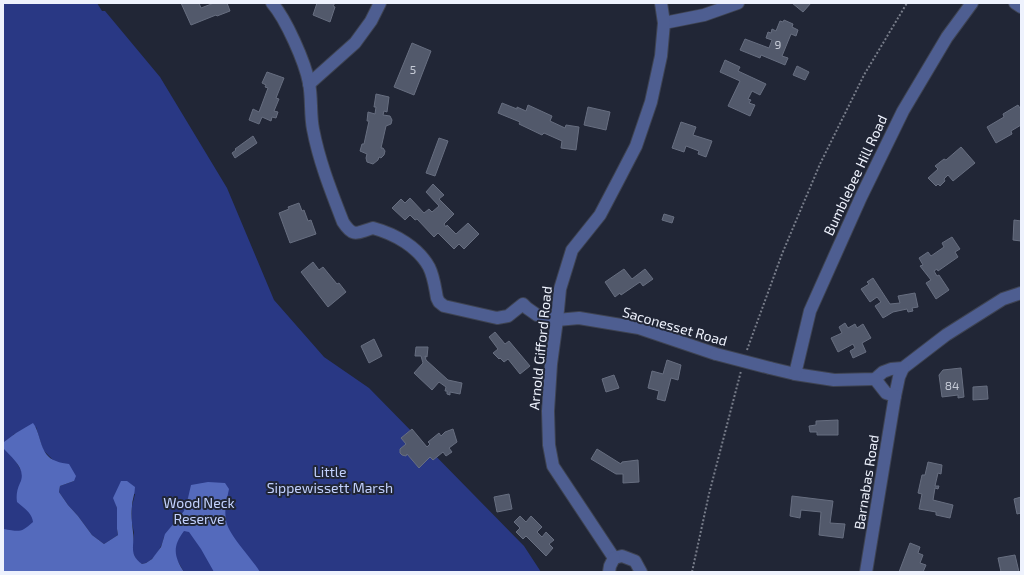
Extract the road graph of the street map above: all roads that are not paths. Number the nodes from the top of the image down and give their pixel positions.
1 (272, 3) edge
2 (380, 3) edge
3 (661, 3) edge
4 (738, 3) edge
5 (972, 3) edge
6 (1015, 3) edge
7 (1021, 7) edge
8 (664, 23) junction
9 (310, 84) junction
10 (1021, 293) edge
11 (557, 320) junction
12 (903, 368) junction
13 (795, 374) junction
14 (875, 379) junction
15 (895, 396) junction
16 (614, 558) junction
17 (610, 572) edge
18 (642, 572) edge
19 (866, 572) edge

1 - 9 street, Saconesset Road
2 - 9 street
3 - 8 street, Arnold Gifford Road
4 - 8 street
5 - 13 street, Bumblebee Hill Road
6 - 7 street
8 - 11 street, Arnold Gifford Road
9 - 11 street, Saconesset Road
10 - 12 street, Saconesset Road
11 - 13 street, Saconesset Road, bridge
11 - 16 street, Arnold Gifford Road
12 - 14 street, Saconesset Road
12 - 15 street, Barnabas Road
13 - 14 street, Saconesset Road
14 - 15 street
15 - 19 street, Barnabas Road
16 - 17 street
16 - 18 street

